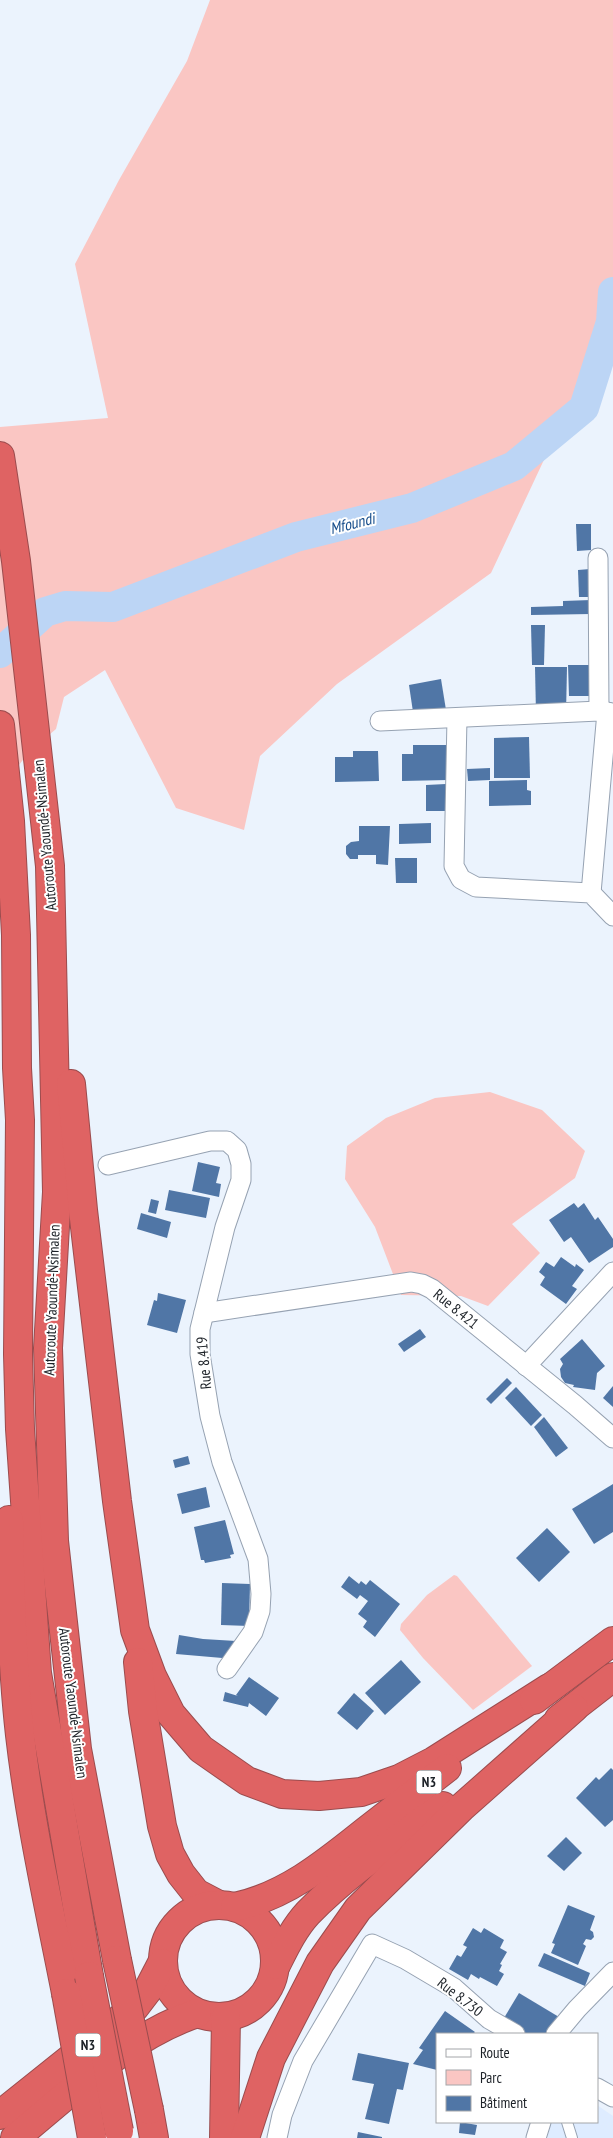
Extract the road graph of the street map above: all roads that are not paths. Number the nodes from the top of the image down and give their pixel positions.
1 (0, 456) edge
2 (598, 558) dead end
3 (606, 712) edge
4 (457, 718) junction
5 (380, 721) dead end
6 (0, 726) edge
7 (50, 866) junction
8 (591, 893) junction
9 (613, 916) edge
10 (17, 1068) junction
11 (108, 1165) dead end
12 (613, 1272) edge
13 (0, 1277) edge
14 (204, 1313) junction
15 (526, 1366) junction
16 (20, 1429) junction
17 (613, 1438) edge
18 (136, 1630) junction
19 (613, 1641) edge
20 (227, 1669) dead end
21 (613, 1678) edge
22 (549, 1688) junction
23 (574, 1708) junction
24 (0, 1738) edge
25 (37, 1851) junction
26 (226, 1905) junction
27 (162, 1963) junction
28 (276, 1965) junction
29 (613, 1972) edge
30 (197, 2012) junction
31 (226, 2017) junction
32 (513, 2033) edge
33 (557, 2033) edge
34 (598, 2089) edge
35 (613, 2097) edge
36 (0, 2115) edge
37 (540, 2123) edge
38 (566, 2123) edge
39 (120, 2135) edge
40 (15, 2138) edge
41 (92, 2138) edge
42 (154, 2138) edge
43 (224, 2138) edge
44 (246, 2138) edge
45 (277, 2138) edge
46 (536, 2138) edge
47 (572, 2138) edge

1 - 7 highway, Autoroute Yaoundé-Nsimalen
2 - 3 street
3 - 4 street
3 - 8 street
4 - 5 street
4 - 8 street
6 - 10 highway, Autoroute Yaoundé-Nsimalen
7 - 18 highway
7 - 42 highway, Autoroute Yaoundé-Nsimalen, bridge
8 - 9 street
10 - 13 highway
10 - 16 highway, Autoroute Yaoundé-Nsimalen
11 - 14 street, Rue 8.419
12 - 15 street
14 - 15 street, Rue 8.421
14 - 20 street, Rue 8.419
15 - 17 street, Rue 8.421
16 - 25 highway
16 - 39 highway, Autoroute Yaoundé-Nsimalen, bridge
18 - 22 highway
18 - 26 highway
19 - 22 highway, N3
21 - 23 highway, N3
22 - 26 highway, N3
23 - 28 highway, N3
23 - 44 highway
24 - 25 highway
25 - 41 highway, bridge
26 - 27 highway, N3
26 - 28 highway, N3
27 - 30 highway, N3
27 - 36 highway, N3
28 - 31 highway, N3
29 - 33 street
30 - 31 highway, N3
30 - 40 highway, N3
31 - 43 highway
32 - 45 street, Rue 8.730
34 - 35 street
37 - 46 street
38 - 47 lane

